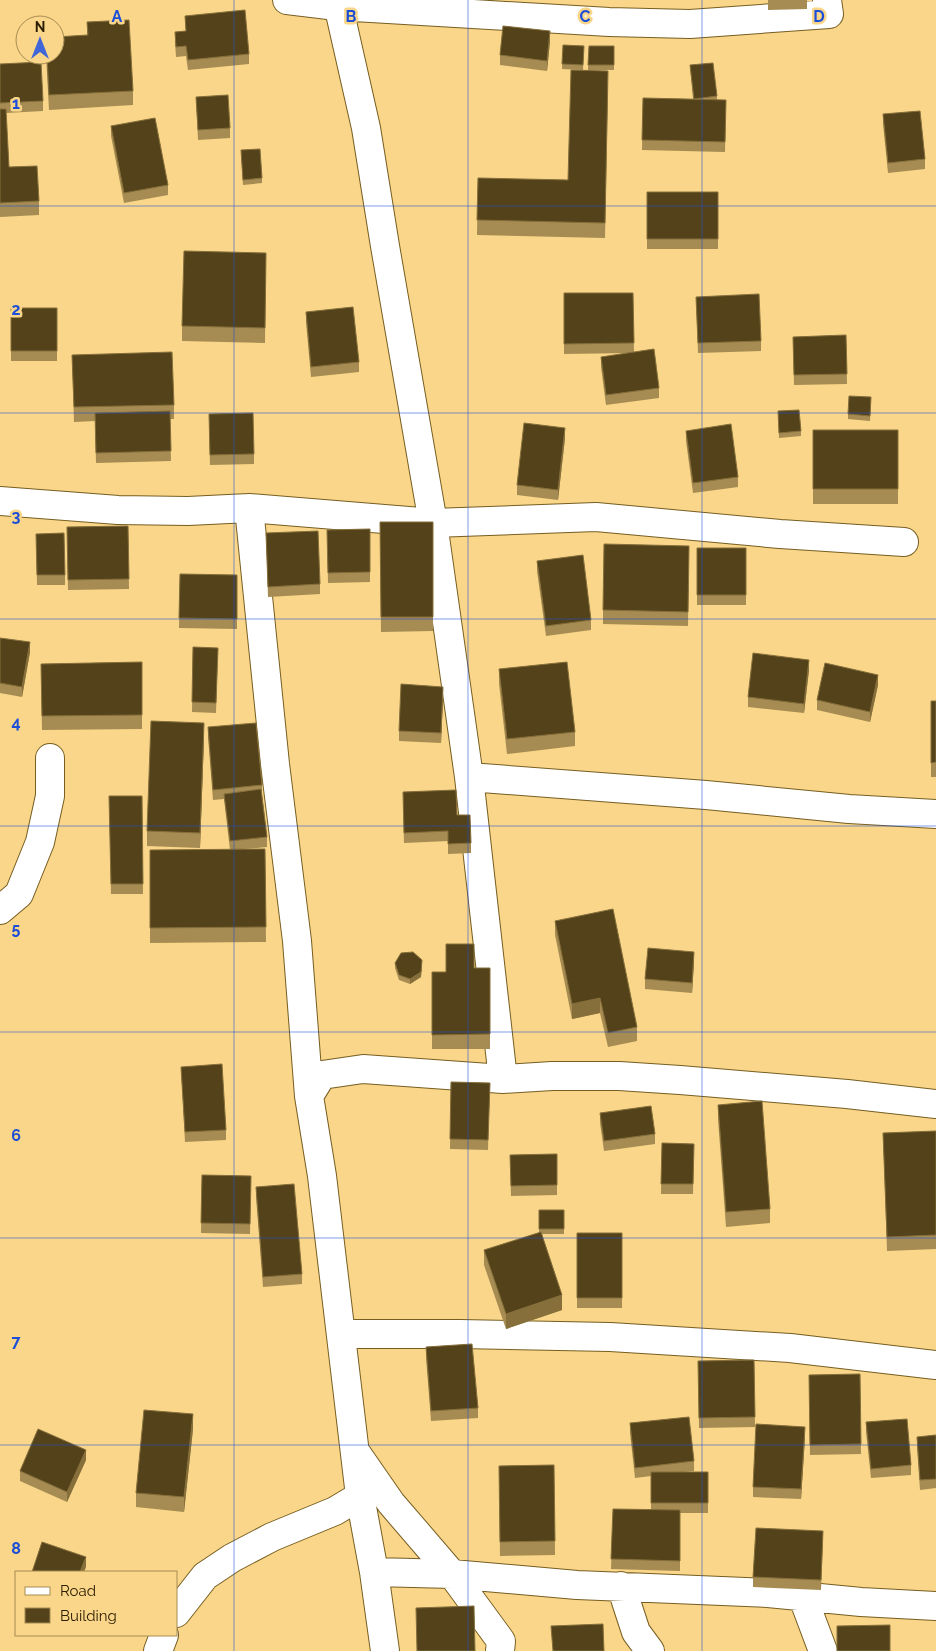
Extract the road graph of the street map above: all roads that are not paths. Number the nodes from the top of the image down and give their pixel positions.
1 (288, 0) edge
2 (827, 0) edge
3 (337, 3) edge
4 (0, 501) edge
5 (249, 508) junction
6 (433, 523) junction
7 (904, 542) dead end
8 (50, 758) dead end
9 (469, 777) junction
10 (936, 814) edge
11 (0, 910) edge
12 (503, 1079) junction
13 (309, 1096) junction
14 (936, 1104) edge
15 (342, 1334) junction
16 (936, 1364) edge
17 (355, 1450) junction
18 (360, 1496) junction
19 (374, 1572) junction
20 (452, 1574) junction
21 (620, 1586) junction
22 (802, 1595) junction
23 (936, 1606) edge
24 (178, 1610) edge
25 (164, 1636) edge
26 (504, 1648) edge
27 (158, 1651) edge
28 (386, 1651) edge
29 (650, 1651) edge
30 (823, 1651) edge

1 - 3 street
2 - 3 street
3 - 6 street
4 - 5 street
5 - 6 street
5 - 13 street
6 - 7 street
6 - 9 street
8 - 11 street
9 - 10 street
9 - 12 street
12 - 13 street
12 - 14 street
13 - 15 street
15 - 16 street
15 - 17 street
17 - 18 street
17 - 20 street
18 - 19 street
18 - 24 street
19 - 20 street
19 - 28 street
20 - 21 street
20 - 26 street
21 - 22 street
21 - 29 street
22 - 23 street
22 - 30 street
25 - 27 street

